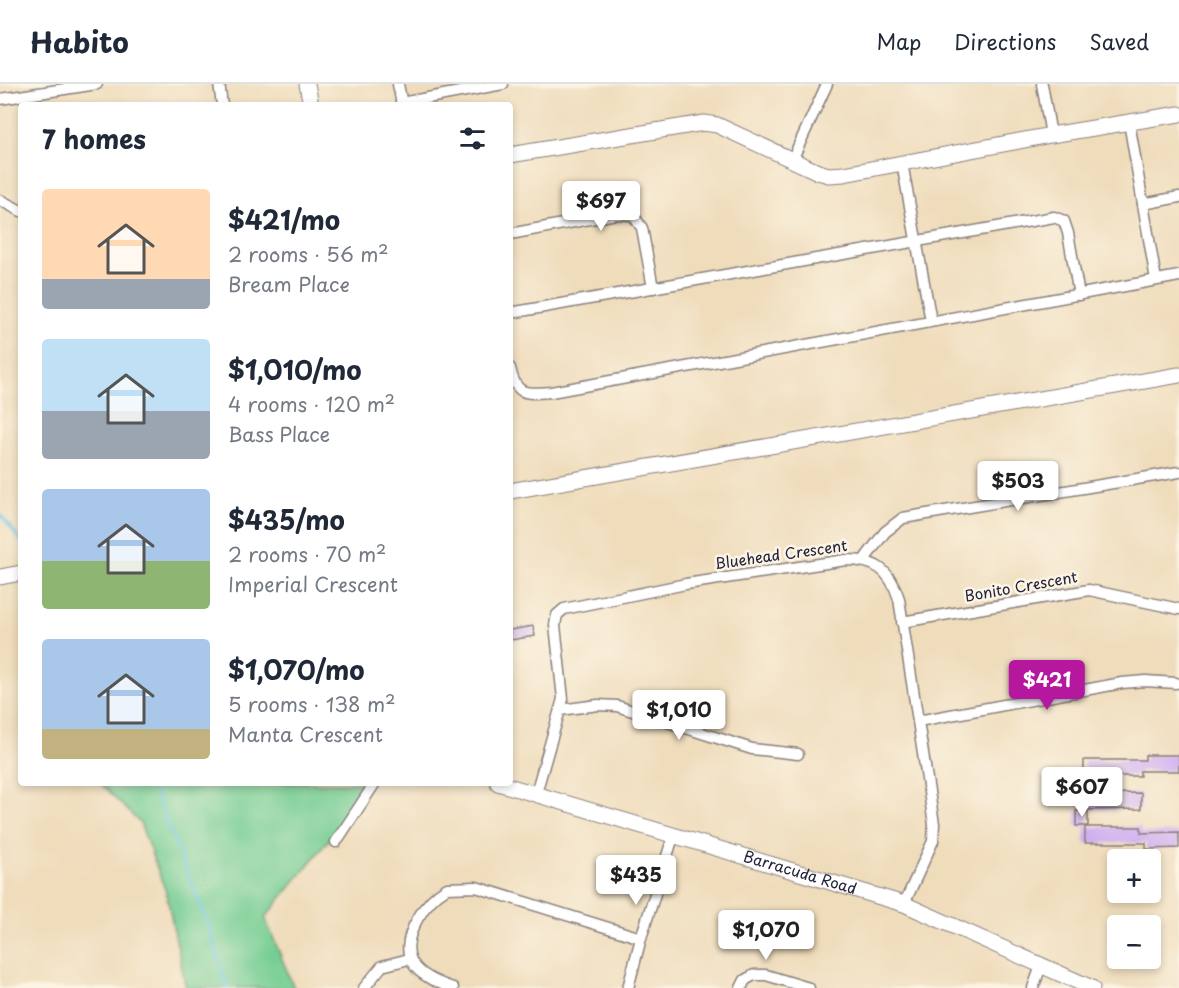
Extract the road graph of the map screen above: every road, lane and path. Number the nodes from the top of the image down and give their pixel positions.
1 (97, 84) edge
2 (219, 84) edge
3 (307, 84) edge
4 (398, 84) edge
5 (503, 84) edge
6 (827, 84) edge
7 (1042, 84) edge
8 (0, 99) edge
9 (222, 102) edge
10 (310, 102) edge
11 (401, 102) edge
12 (411, 102) edge
13 (1179, 114) edge
14 (1129, 122) junction
15 (1051, 135) junction
16 (513, 154) edge
17 (792, 160) junction
18 (902, 163) junction
19 (1179, 197) edge
20 (0, 200) edge
21 (1143, 204) junction
22 (18, 209) edge
23 (513, 233) edge
24 (917, 241) junction
25 (1179, 276) edge
26 (1156, 280) junction
27 (653, 288) junction
28 (1079, 295) junction
29 (513, 312) edge
30 (931, 321) junction
31 (1179, 375) edge
32 (513, 378) edge
33 (1179, 472) edge
34 (513, 490) edge
35 (864, 560) junction
36 (18, 574) edge
37 (0, 577) edge
38 (1179, 609) edge
39 (902, 622) junction
40 (1176, 683) dead end
41 (560, 710) junction
42 (918, 720) junction
43 (798, 754) dead end
44 (373, 786) edge
45 (509, 786) edge
46 (536, 793) junction
47 (674, 834) junction
48 (336, 842) dead end
49 (904, 904) junction
50 (641, 938) junction
51 (409, 959) junction
52 (1041, 966) junction
53 (364, 988) edge
54 (453, 988) edge
55 (628, 988) edge
56 (741, 988) edge
57 (809, 988) edge
58 (1033, 988) edge
59 (1092, 988) edge

1 - 8 street
2 - 9 street
3 - 10 street
4 - 11 street
5 - 12 street
6 - 17 street
7 - 15 street
13 - 14 street
14 - 15 street
14 - 21 street
15 - 18 street
16 - 17 street
17 - 18 street
18 - 24 street
19 - 21 street
20 - 22 street
21 - 26 street
23 - 27 street
24 - 27 street
24 - 28 street
24 - 30 street
25 - 26 street
26 - 28 street
27 - 29 street
28 - 30 street
30 - 32 street
31 - 34 street
33 - 35 street
35 - 39 street, Bluehead Crescent
35 - 41 street, Bluehead Crescent
36 - 37 street
38 - 39 street, Bonito Crescent
39 - 42 street, Bluehead Crescent
40 - 42 street
41 - 43 street
41 - 46 street, Bluehead Crescent
42 - 49 street, Bluehead Crescent
44 - 48 street
45 - 46 street, Barracuda Road
46 - 47 street, Barracuda Road
47 - 49 street, Barracuda Road
47 - 50 street
49 - 52 street, Barracuda Road
50 - 51 street
50 - 55 street
51 - 53 street
51 - 54 street
52 - 58 street
52 - 59 street, Barracuda Road
56 - 57 street

